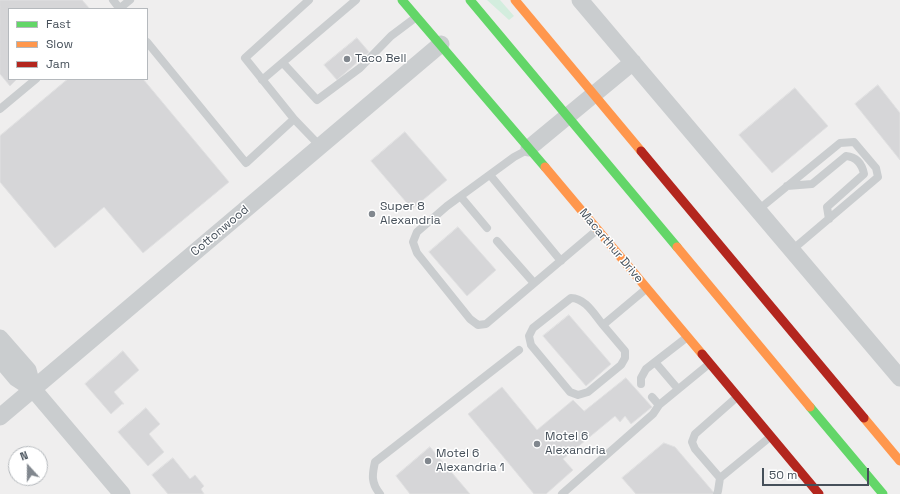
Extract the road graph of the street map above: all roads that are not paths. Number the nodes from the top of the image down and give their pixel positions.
1 (113, 0) edge
2 (130, 0) edge
3 (309, 0) edge
4 (356, 0) edge
5 (402, 0) edge
6 (470, 0) edge
7 (515, 0) edge
8 (580, 0) edge
9 (119, 8) edge
10 (121, 8) edge
11 (416, 17) junction
12 (148, 43) edge
13 (441, 44) junction
14 (283, 62) junction
15 (633, 62) junction
16 (35, 80) edge
17 (262, 80) junction
18 (594, 95) junction
19 (0, 109) edge
20 (568, 117) junction
21 (294, 119) junction
22 (320, 146) junction
23 (529, 148) junction
24 (490, 175) junction
25 (787, 186) junction
26 (461, 197) junction
27 (758, 210) junction
28 (829, 219) junction
29 (487, 228) dead end
30 (597, 230) junction
31 (502, 243) dead end
32 (792, 250) junction
33 (561, 261) junction
34 (534, 283) junction
35 (646, 289) junction
36 (603, 324) junction
37 (687, 337) junction
38 (0, 338) edge
39 (519, 350) dead end
40 (0, 360) edge
41 (655, 362) junction
42 (710, 364) junction
43 (900, 378) edge
44 (641, 384) dead end
45 (33, 388) junction
46 (678, 389) junction
47 (652, 397) dead end
48 (737, 397) junction
49 (659, 405) junction
50 (0, 417) edge
51 (771, 436) junction
52 (900, 461) edge
53 (720, 478) junction
54 (122, 494) edge
55 (380, 494) edge
56 (562, 494) edge
57 (716, 494) edge
58 (819, 494) edge
59 (883, 494) edge

1 - 9 lane
2 - 10 lane
3 - 17 lane
4 - 14 lane
5 - 11 main road, Macarthur Drive
6 - 20 main road
7 - 18 main road
8 - 15 street
11 - 13 main road, Macarthur Drive
11 - 14 lane
12 - 21 lane
13 - 22 street, Cottonwood
13 - 23 main road, Macarthur Drive
14 - 17 lane
15 - 18 street
15 - 27 street
16 - 19 lane
17 - 21 lane
18 - 20 street
18 - 52 main road
20 - 23 street
20 - 59 main road
21 - 22 lane
22 - 45 street, Cottonwood
23 - 24 lane
23 - 30 main road, Macarthur Drive
24 - 26 lane
24 - 33 lane
25 - 27 lane
25 - 28 lane
25 - 28 lane
26 - 29 lane
26 - 34 lane
27 - 32 street
28 - 32 lane
30 - 33 lane
30 - 35 main road, Macarthur Drive
31 - 34 lane
32 - 43 street
33 - 34 lane
35 - 36 lane
35 - 37 main road, Macarthur Drive
36 - 36 lane
37 - 41 lane
37 - 42 main road, Macarthur Drive
38 - 45 street
39 - 55 lane
40 - 45 street
41 - 44 lane
41 - 46 lane
42 - 46 lane
42 - 48 main road, Macarthur Drive
45 - 50 street, Cottonwood
45 - 54 street
46 - 49 lane
47 - 49 lane
48 - 51 main road, Macarthur Drive
48 - 53 lane
49 - 56 lane
51 - 53 lane
51 - 58 main road, Macarthur Drive
53 - 57 lane

